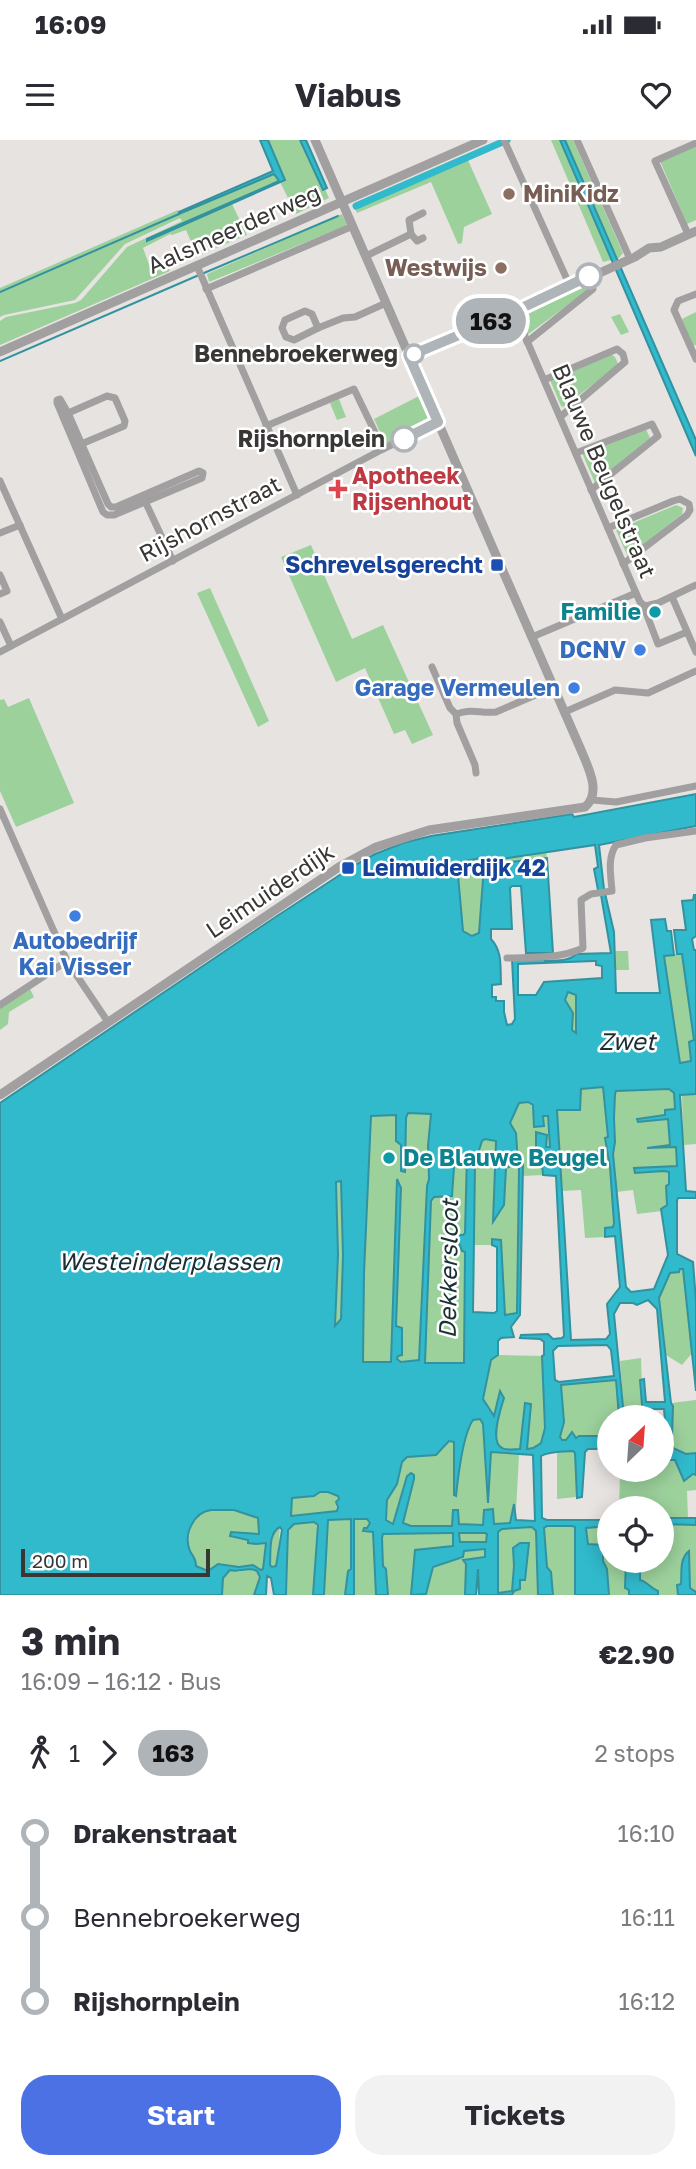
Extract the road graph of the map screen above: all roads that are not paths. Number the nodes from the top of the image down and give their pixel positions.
1 (315, 140) edge
2 (483, 140) edge
3 (577, 140) edge
4 (505, 143) edge
5 (696, 143) edge
6 (342, 202) junction
7 (423, 213) dead end
8 (353, 226) junction
9 (692, 232) edge
10 (411, 234) junction
11 (423, 238) dead end
12 (366, 256) junction
13 (626, 261) junction
14 (199, 272) junction
15 (589, 276) junction
16 (569, 286) junction
17 (206, 289) junction
18 (696, 294) edge
19 (386, 303) junction
20 (514, 312) junction
21 (318, 328) junction
22 (527, 342) junction
23 (694, 349) edge
24 (0, 352) edge
25 (409, 356) junction
26 (696, 359) edge
27 (544, 380) junction
28 (560, 416) junction
29 (438, 422) junction
30 (266, 426) junction
31 (79, 445) junction
32 (383, 449) junction
33 (576, 453) junction
34 (0, 481) edge
35 (591, 489) junction
36 (297, 495) junction
37 (144, 499) junction
38 (111, 507) junction
39 (107, 515) junction
40 (20, 525) junction
41 (608, 528) junction
42 (0, 533) edge
43 (173, 561) junction
44 (623, 564) junction
45 (0, 575) edge
46 (696, 585) edge
47 (636, 593) junction
48 (0, 594) edge
49 (671, 597) junction
50 (645, 606) junction
51 (62, 619) junction
52 (0, 622) edge
53 (687, 632) junction
54 (532, 637) junction
55 (11, 646) junction
56 (0, 652) edge
57 (696, 652) edge
58 (432, 667) dead end
59 (696, 671) edge
60 (554, 687) junction
61 (564, 710) junction
62 (456, 714) junction
63 (476, 773) dead end
64 (696, 786) edge
65 (592, 800) junction
66 (0, 809) edge
67 (696, 831) edge
68 (507, 958) dead end
69 (67, 961) junction
70 (0, 1005) edge
71 (108, 1022) junction
72 (0, 1095) edge

1 - 6 street
2 - 6 street, Aalsmeerderweg
3 - 13 street
4 - 16 street
5 - 9 street
6 - 8 street
6 - 14 street, Aalsmeerderweg
7 - 10 street
8 - 12 street
8 - 17 street
9 - 13 street
10 - 11 street
10 - 12 street
12 - 19 street
13 - 15 street
14 - 17 street
14 - 24 street, Aalsmeerderweg
15 - 16 street
15 - 22 street
16 - 20 street
17 - 30 street
18 - 23 street
19 - 21 street
19 - 25 street
20 - 22 street, Blauwe Beugelstraat
20 - 25 street
21 - 21 street
22 - 27 street, Blauwe Beugelstraat
23 - 26 street
25 - 29 street
27 - 28 street, Blauwe Beugelstraat
27 - 28 street
28 - 33 street, Blauwe Beugelstraat
29 - 32 street, Rijshornstraat
29 - 54 street
30 - 32 street
30 - 36 street
31 - 31 street
31 - 38 street
31 - 39 street
32 - 36 street, Rijshornstraat
33 - 35 street, Blauwe Beugelstraat
33 - 35 street
34 - 40 street
35 - 41 street, Blauwe Beugelstraat
36 - 43 street, Rijshornstraat
37 - 37 street
37 - 38 street
37 - 39 street
37 - 43 street
38 - 39 street
40 - 42 street
40 - 51 street
41 - 44 street, Blauwe Beugelstraat
41 - 44 street
43 - 51 street, Rijshornstraat
44 - 47 street, Blauwe Beugelstraat
45 - 48 street
46 - 49 street
47 - 50 street, Blauwe Beugelstraat
47 - 54 street
49 - 50 street
49 - 53 street
50 - 53 street, Blauwe Beugelstraat
51 - 55 street, Rijshornstraat
52 - 55 street
53 - 57 street
54 - 60 street
55 - 56 street, Rijshornstraat
58 - 62 street
59 - 61 street
60 - 61 street
60 - 62 street
61 - 65 street
62 - 63 street
64 - 65 street
65 - 71 street, Leimuiderdijk
66 - 69 street
67 - 68 street
69 - 70 street
69 - 71 street
71 - 72 street, Leimuiderdijk

